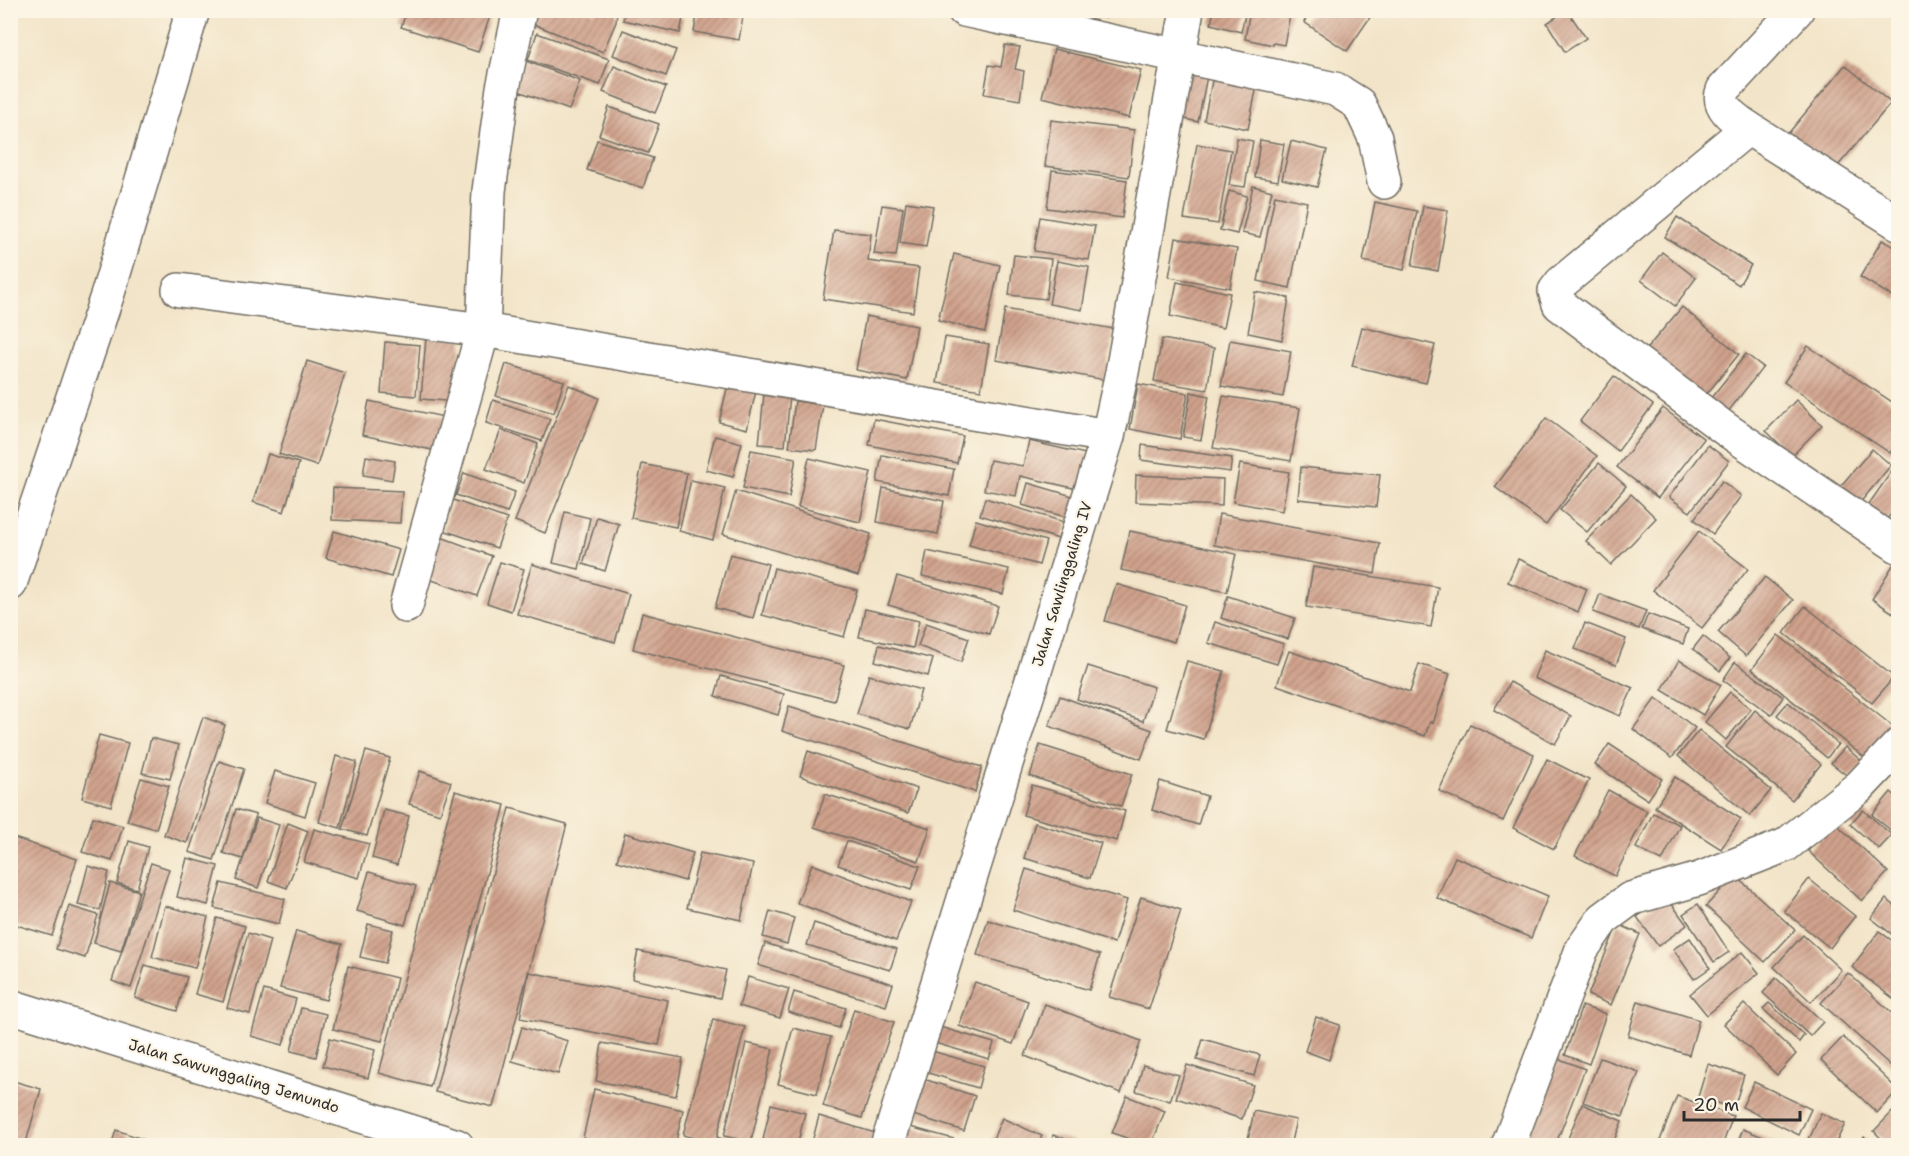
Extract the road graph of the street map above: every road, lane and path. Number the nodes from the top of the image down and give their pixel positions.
1 (193, 10) edge
2 (520, 10) edge
3 (964, 10) edge
4 (1187, 10) edge
5 (1797, 10) edge
6 (1180, 56) junction
7 (1736, 118) junction
8 (1384, 182) dead end
9 (1899, 223) edge
10 (179, 290) dead end
11 (483, 330) junction
12 (1108, 436) junction
13 (1899, 546) edge
14 (10, 584) edge
15 (405, 606) dead end
16 (1899, 746) edge
17 (10, 1006) edge
18 (457, 1146) edge
19 (887, 1146) edge
20 (1508, 1146) edge

1 - 14 street
2 - 11 street
3 - 6 street
4 - 6 street, Jalan Sawlinggaling IV
5 - 7 street
6 - 8 street
6 - 12 street, Jalan Sawlinggaling IV
7 - 9 street
7 - 13 street
10 - 11 street
11 - 12 street
11 - 15 street
12 - 19 street, Jalan Sawlinggaling IV
16 - 20 street
17 - 18 street, Jalan Sawunggaling Jemundo

